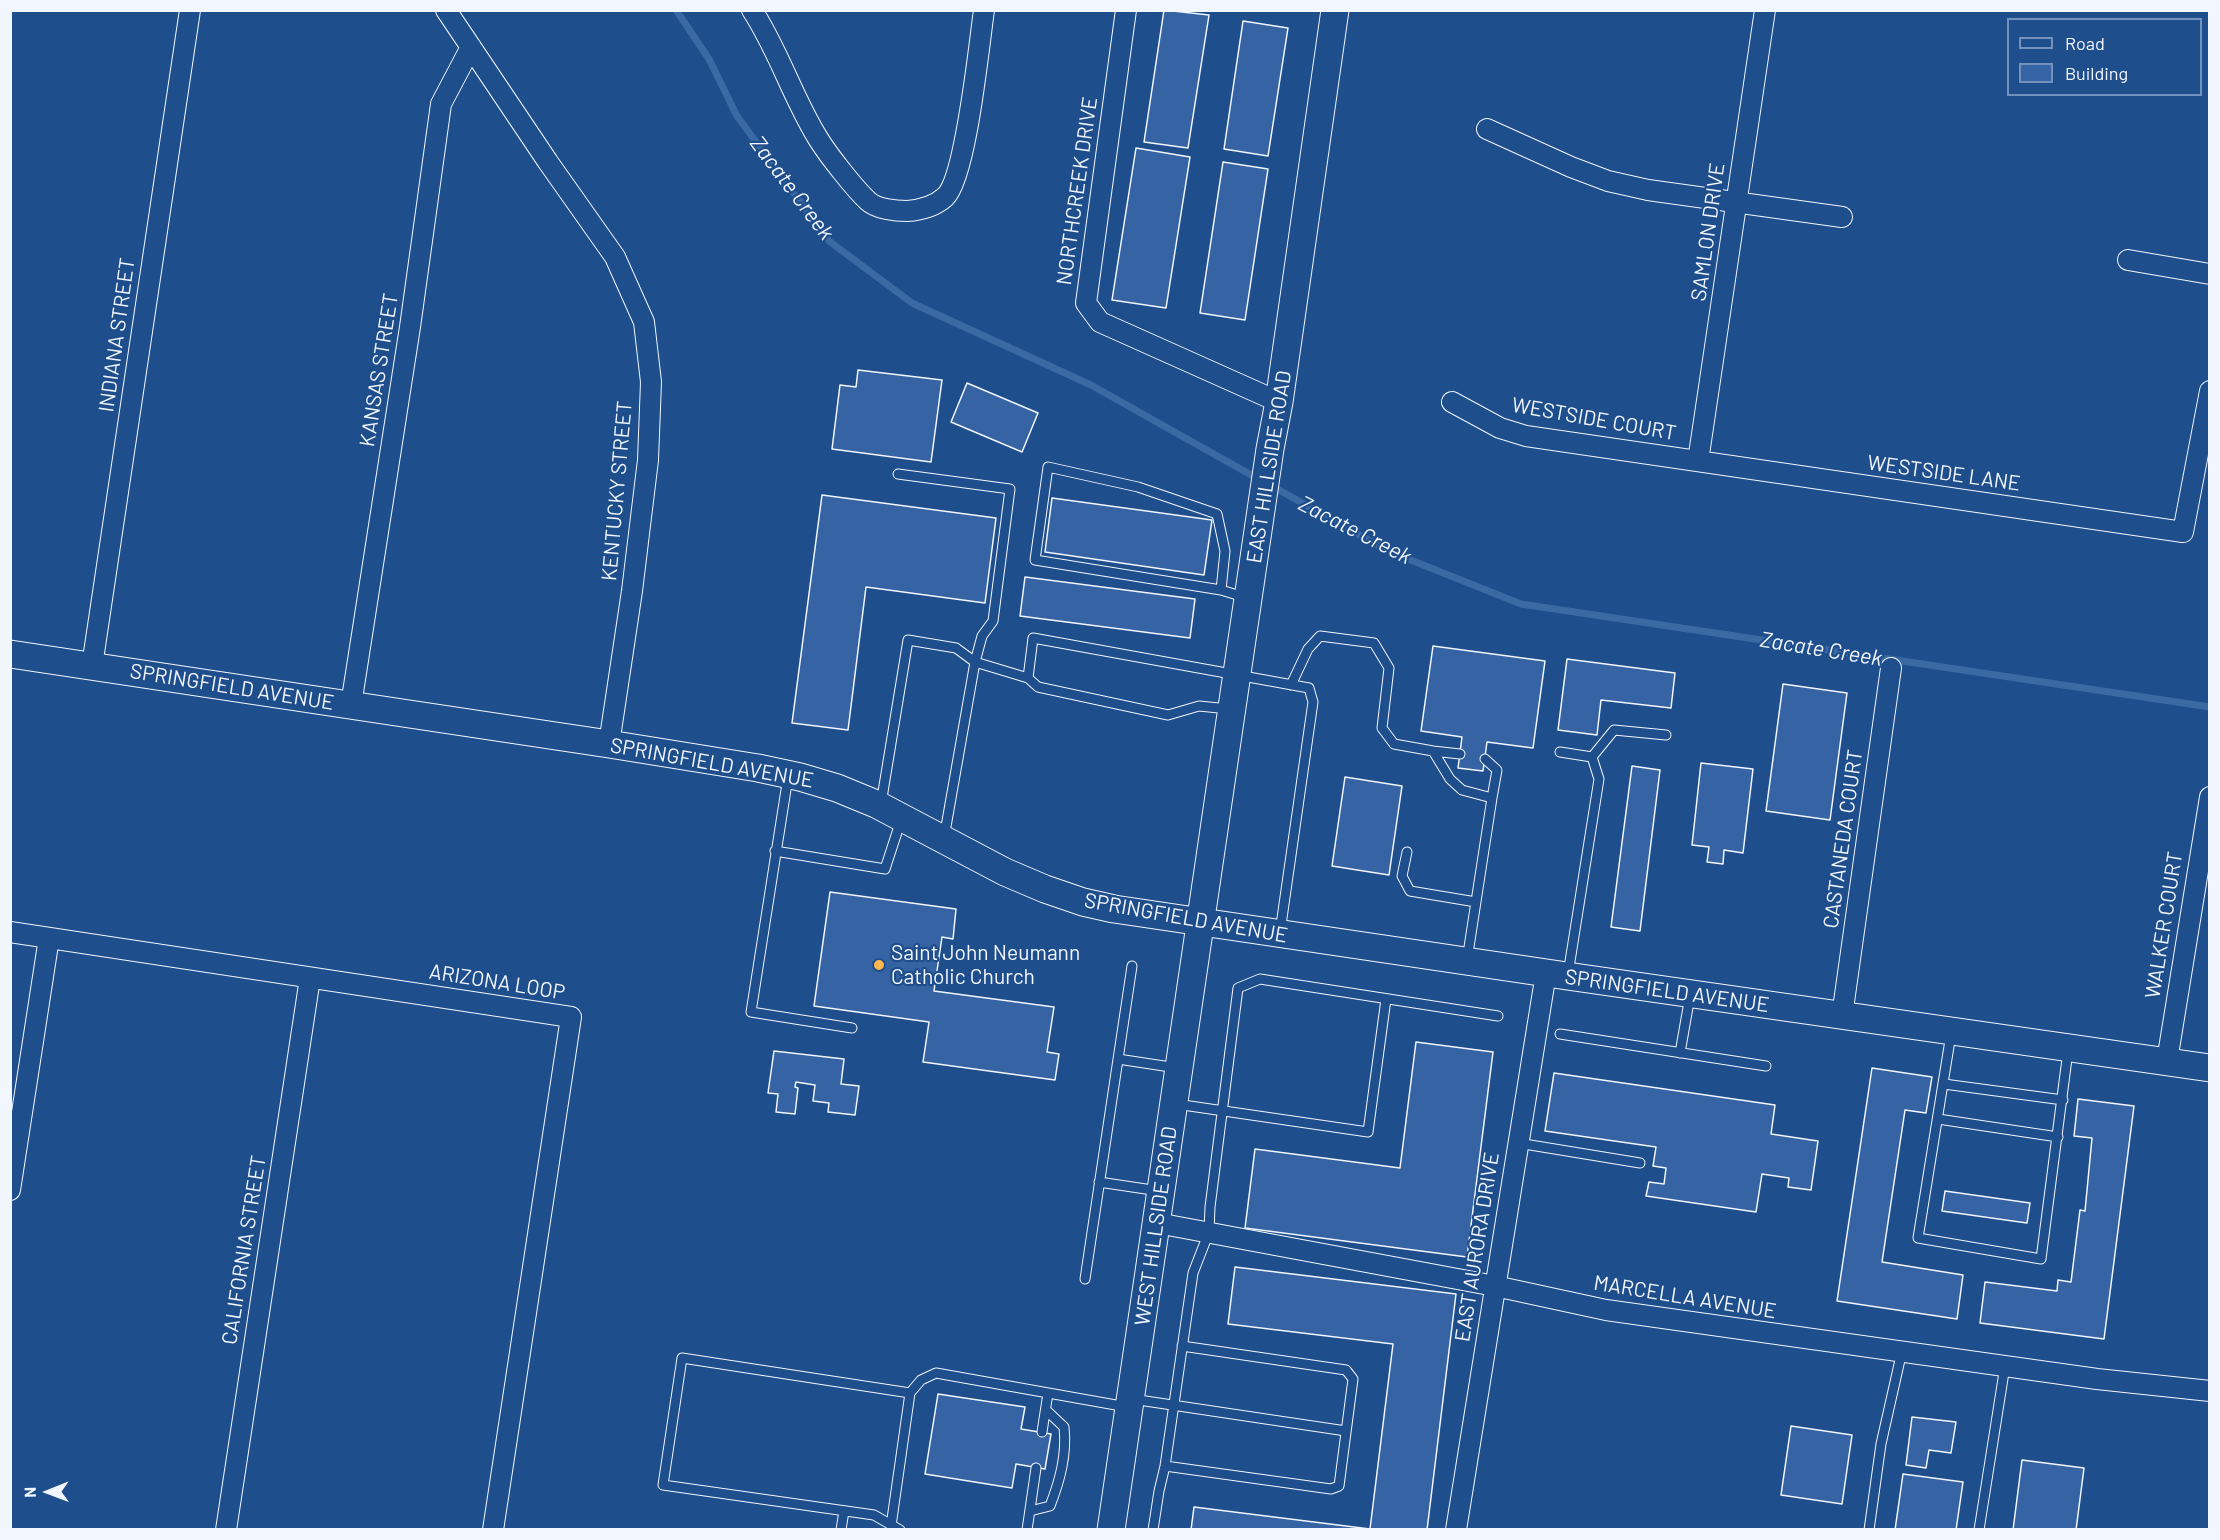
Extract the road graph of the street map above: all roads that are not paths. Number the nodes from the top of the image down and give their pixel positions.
1 (190, 10) edge
2 (446, 10) edge
3 (752, 10) edge
4 (984, 10) edge
5 (1126, 10) edge
6 (1335, 10) edge
7 (1765, 10) edge
8 (471, 47) junction
9 (1486, 129) dead end
10 (1737, 203) junction
11 (1842, 217) dead end
12 (2128, 260) dead end
13 (2210, 274) edge
14 (2210, 391) edge
15 (1279, 402) junction
16 (1452, 402) dead end
17 (1698, 462) junction
18 (898, 474) dead end
19 (1221, 590) junction
20 (1249, 599) junction
21 (10, 654) edge
22 (975, 662) junction
23 (92, 666) junction
24 (1891, 668) dead end
25 (1238, 676) junction
26 (1028, 678) junction
27 (1292, 685) junction
28 (351, 705) junction
29 (1233, 710) junction
30 (1666, 735) dead end
31 (609, 744) junction
32 (1433, 751) junction
33 (1560, 752) dead end
34 (1460, 754) dead end
35 (1592, 757) junction
36 (1485, 759) dead end
37 (788, 774) junction
38 (2210, 797) edge
39 (1492, 798) junction
40 (891, 812) junction
41 (944, 840) junction
42 (775, 851) junction
43 (1407, 852) dead end
44 (1476, 902) junction
45 (1201, 923) junction
46 (10, 933) edge
47 (1279, 934) junction
48 (49, 938) junction
49 (1467, 962) junction
50 (1131, 966) dead end
51 (1557, 975) junction
52 (310, 978) junction
53 (1690, 994) junction
54 (1386, 999) junction
55 (1498, 1016) dead end
56 (1842, 1016) junction
57 (852, 1028) dead end
58 (1951, 1031) junction
59 (1560, 1034) dead end
60 (2069, 1047) junction
61 (1680, 1053) junction
62 (1118, 1059) junction
63 (2167, 1060) junction
64 (1766, 1066) dead end
65 (1180, 1068) junction
66 (2210, 1068) edge
67 (1944, 1084) junction
68 (2063, 1100) junction
69 (1174, 1104) junction
70 (1222, 1112) junction
71 (1938, 1119) junction
72 (2058, 1137) junction
73 (1518, 1143) junction
74 (1640, 1163) dead end
75 (1099, 1182) junction
76 (10, 1190) edge
77 (1161, 1191) junction
78 (1156, 1223) junction
79 (1209, 1232) junction
80 (1085, 1279) dead end
81 (1495, 1286) junction
82 (1182, 1346) junction
83 (1902, 1351) junction
84 (2006, 1365) junction
85 (2210, 1391) edge
86 (910, 1393) junction
87 (1048, 1393) junction
88 (1130, 1403) junction
89 (1174, 1407) junction
90 (1046, 1410) junction
91 (1346, 1431) junction
92 (1042, 1432) dead end
93 (1165, 1466) junction
94 (1036, 1467) dead end
95 (844, 1511) junction
96 (1030, 1511) junction
97 (896, 1528) edge
98 (226, 1530) edge
99 (493, 1530) edge
100 (841, 1530) edge
101 (1027, 1530) edge
102 (1111, 1530) edge
103 (1153, 1530) edge
104 (1456, 1530) edge
105 (1869, 1530) edge
106 (1979, 1530) edge

1 - 23 street, INDIANA STREET
2 - 8 street, KENTUCKY STREET
3 - 4 street
5 - 15 street, NORTHCREEK DRIVE
6 - 15 main road, EAST HILLSIDE ROAD
7 - 10 street, SAMLON DRIVE
8 - 28 street, KANSAS STREET
8 - 31 street, KENTUCKY STREET
9 - 10 street
10 - 11 street
10 - 17 street, SAMLON DRIVE
12 - 13 street
14 - 17 street, WESTSIDE LANE
15 - 20 main road, EAST HILLSIDE ROAD
16 - 17 street, WESTSIDE COURT
18 - 22 lane
19 - 19 lane
19 - 20 lane
20 - 25 main road, EAST HILLSIDE ROAD
21 - 23 main road, SPRINGFIELD AVENUE
22 - 26 lane
22 - 40 lane
22 - 41 lane
23 - 28 main road, SPRINGFIELD AVENUE
24 - 56 street, CASTANEDA COURT
25 - 26 lane
25 - 27 lane
25 - 29 main road, EAST HILLSIDE ROAD
26 - 29 lane
27 - 32 lane
27 - 47 lane
28 - 31 main road, SPRINGFIELD AVENUE
29 - 45 main road, EAST HILLSIDE ROAD
30 - 35 lane
31 - 37 main road, SPRINGFIELD AVENUE
32 - 34 lane
32 - 39 lane
33 - 35 lane
35 - 51 lane
36 - 39 lane
37 - 40 main road, SPRINGFIELD AVENUE
37 - 42 lane
38 - 63 street, WALKER COURT
39 - 44 lane
40 - 41 main road, SPRINGFIELD AVENUE
40 - 42 lane
41 - 45 main road, SPRINGFIELD AVENUE
42 - 57 lane
43 - 44 lane
44 - 49 lane
45 - 47 main road, SPRINGFIELD AVENUE
45 - 65 main road, WEST HILLSIDE ROAD
46 - 48 street, ARIZONA LOOP
47 - 49 main road, SPRINGFIELD AVENUE
48 - 52 street, ARIZONA LOOP
48 - 76 street
49 - 51 main road, SPRINGFIELD AVENUE
50 - 62 lane
51 - 53 main road, SPRINGFIELD AVENUE
51 - 73 street, EAST AURORA DRIVE
52 - 98 street, CALIFORNIA STREET
52 - 99 street, ARIZONA LOOP
53 - 56 main road, SPRINGFIELD AVENUE
53 - 61 lane
54 - 55 lane
54 - 70 lane
54 - 70 lane
56 - 58 main road, SPRINGFIELD AVENUE
58 - 60 main road, SPRINGFIELD AVENUE
58 - 67 lane
59 - 61 lane
60 - 63 main road, SPRINGFIELD AVENUE
60 - 68 lane
61 - 64 lane
62 - 65 lane
62 - 75 lane
63 - 66 main road, SPRINGFIELD AVENUE
65 - 69 main road, WEST HILLSIDE ROAD
67 - 68 lane
67 - 71 lane
68 - 72 lane
69 - 70 lane
69 - 77 main road, WEST HILLSIDE ROAD
70 - 79 lane
71 - 72 lane
71 - 72 lane
73 - 74 lane
73 - 81 street, EAST AURORA DRIVE
75 - 77 lane
75 - 80 lane
77 - 78 main road, WEST HILLSIDE ROAD
78 - 79 street, MARCELLA AVENUE
78 - 88 main road, WEST HILLSIDE ROAD
79 - 81 street, MARCELLA AVENUE
79 - 82 lane
81 - 83 street, MARCELLA AVENUE
81 - 104 street, EAST AURORA DRIVE
82 - 89 lane
82 - 91 lane
83 - 84 street, MARCELLA AVENUE
83 - 105 lane
84 - 85 street, MARCELLA AVENUE
84 - 106 lane
86 - 87 lane
86 - 95 lane
86 - 97 lane
87 - 88 lane
87 - 90 lane
88 - 89 lane
88 - 102 main road, WEST HILLSIDE ROAD
89 - 91 lane
89 - 93 lane
90 - 92 lane
90 - 96 lane
91 - 93 lane
93 - 103 lane
94 - 96 lane
95 - 97 lane
95 - 100 lane
96 - 101 lane

